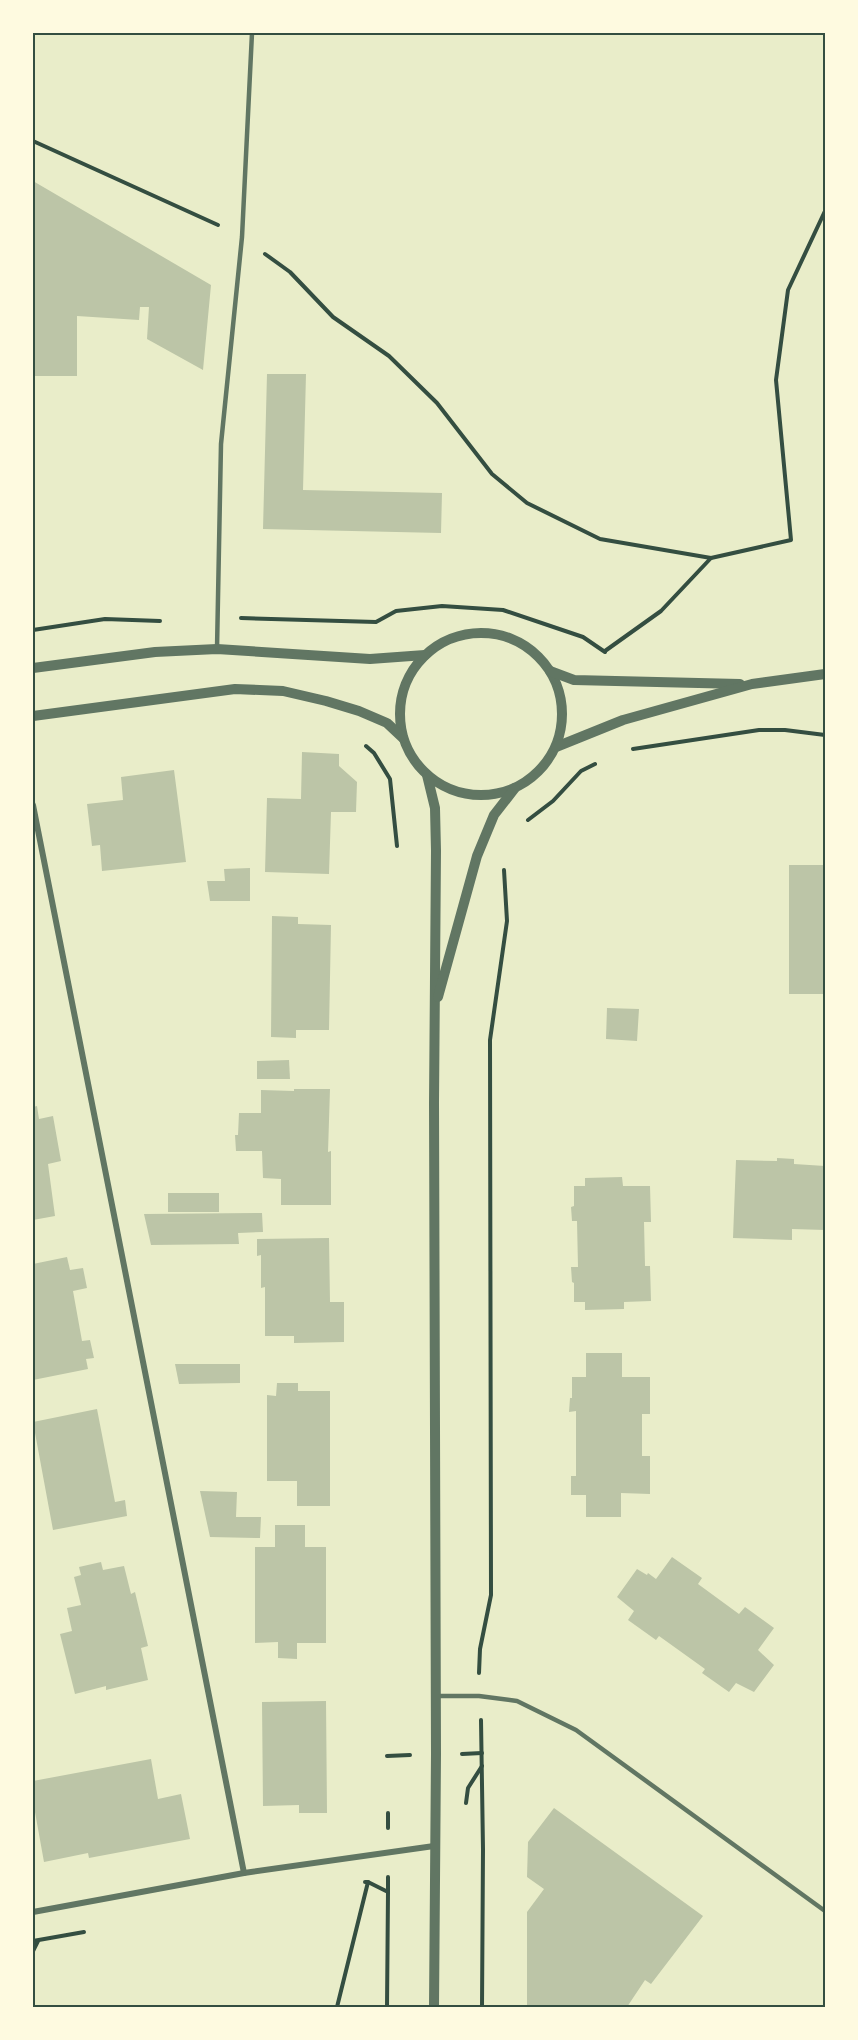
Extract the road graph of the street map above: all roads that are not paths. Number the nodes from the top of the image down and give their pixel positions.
1 (252, 33) edge
2 (217, 649) junction
3 (425, 655) junction
4 (33, 668) edge
5 (550, 670) junction
6 (825, 674) edge
7 (752, 684) junction
8 (33, 716) edge
9 (404, 738) junction
10 (556, 747) junction
11 (427, 775) junction
12 (515, 788) junction
13 (33, 805) edge
14 (434, 1011) junction
15 (435, 1696) junction
16 (435, 1846) junction
17 (244, 1873) junction
18 (825, 1911) edge
19 (33, 1912) edge
20 (434, 2007) edge

1 - 2 lane
2 - 3 street
2 - 4 street
3 - 5 street
3 - 9 street
5 - 7 street
5 - 10 street
6 - 7 street
7 - 10 street
8 - 9 street
9 - 11 street
10 - 12 street
11 - 12 street
11 - 14 street
12 - 14 street
13 - 17 street
14 - 15 street
15 - 16 street
15 - 18 lane
16 - 17 street
16 - 20 street
17 - 19 street

